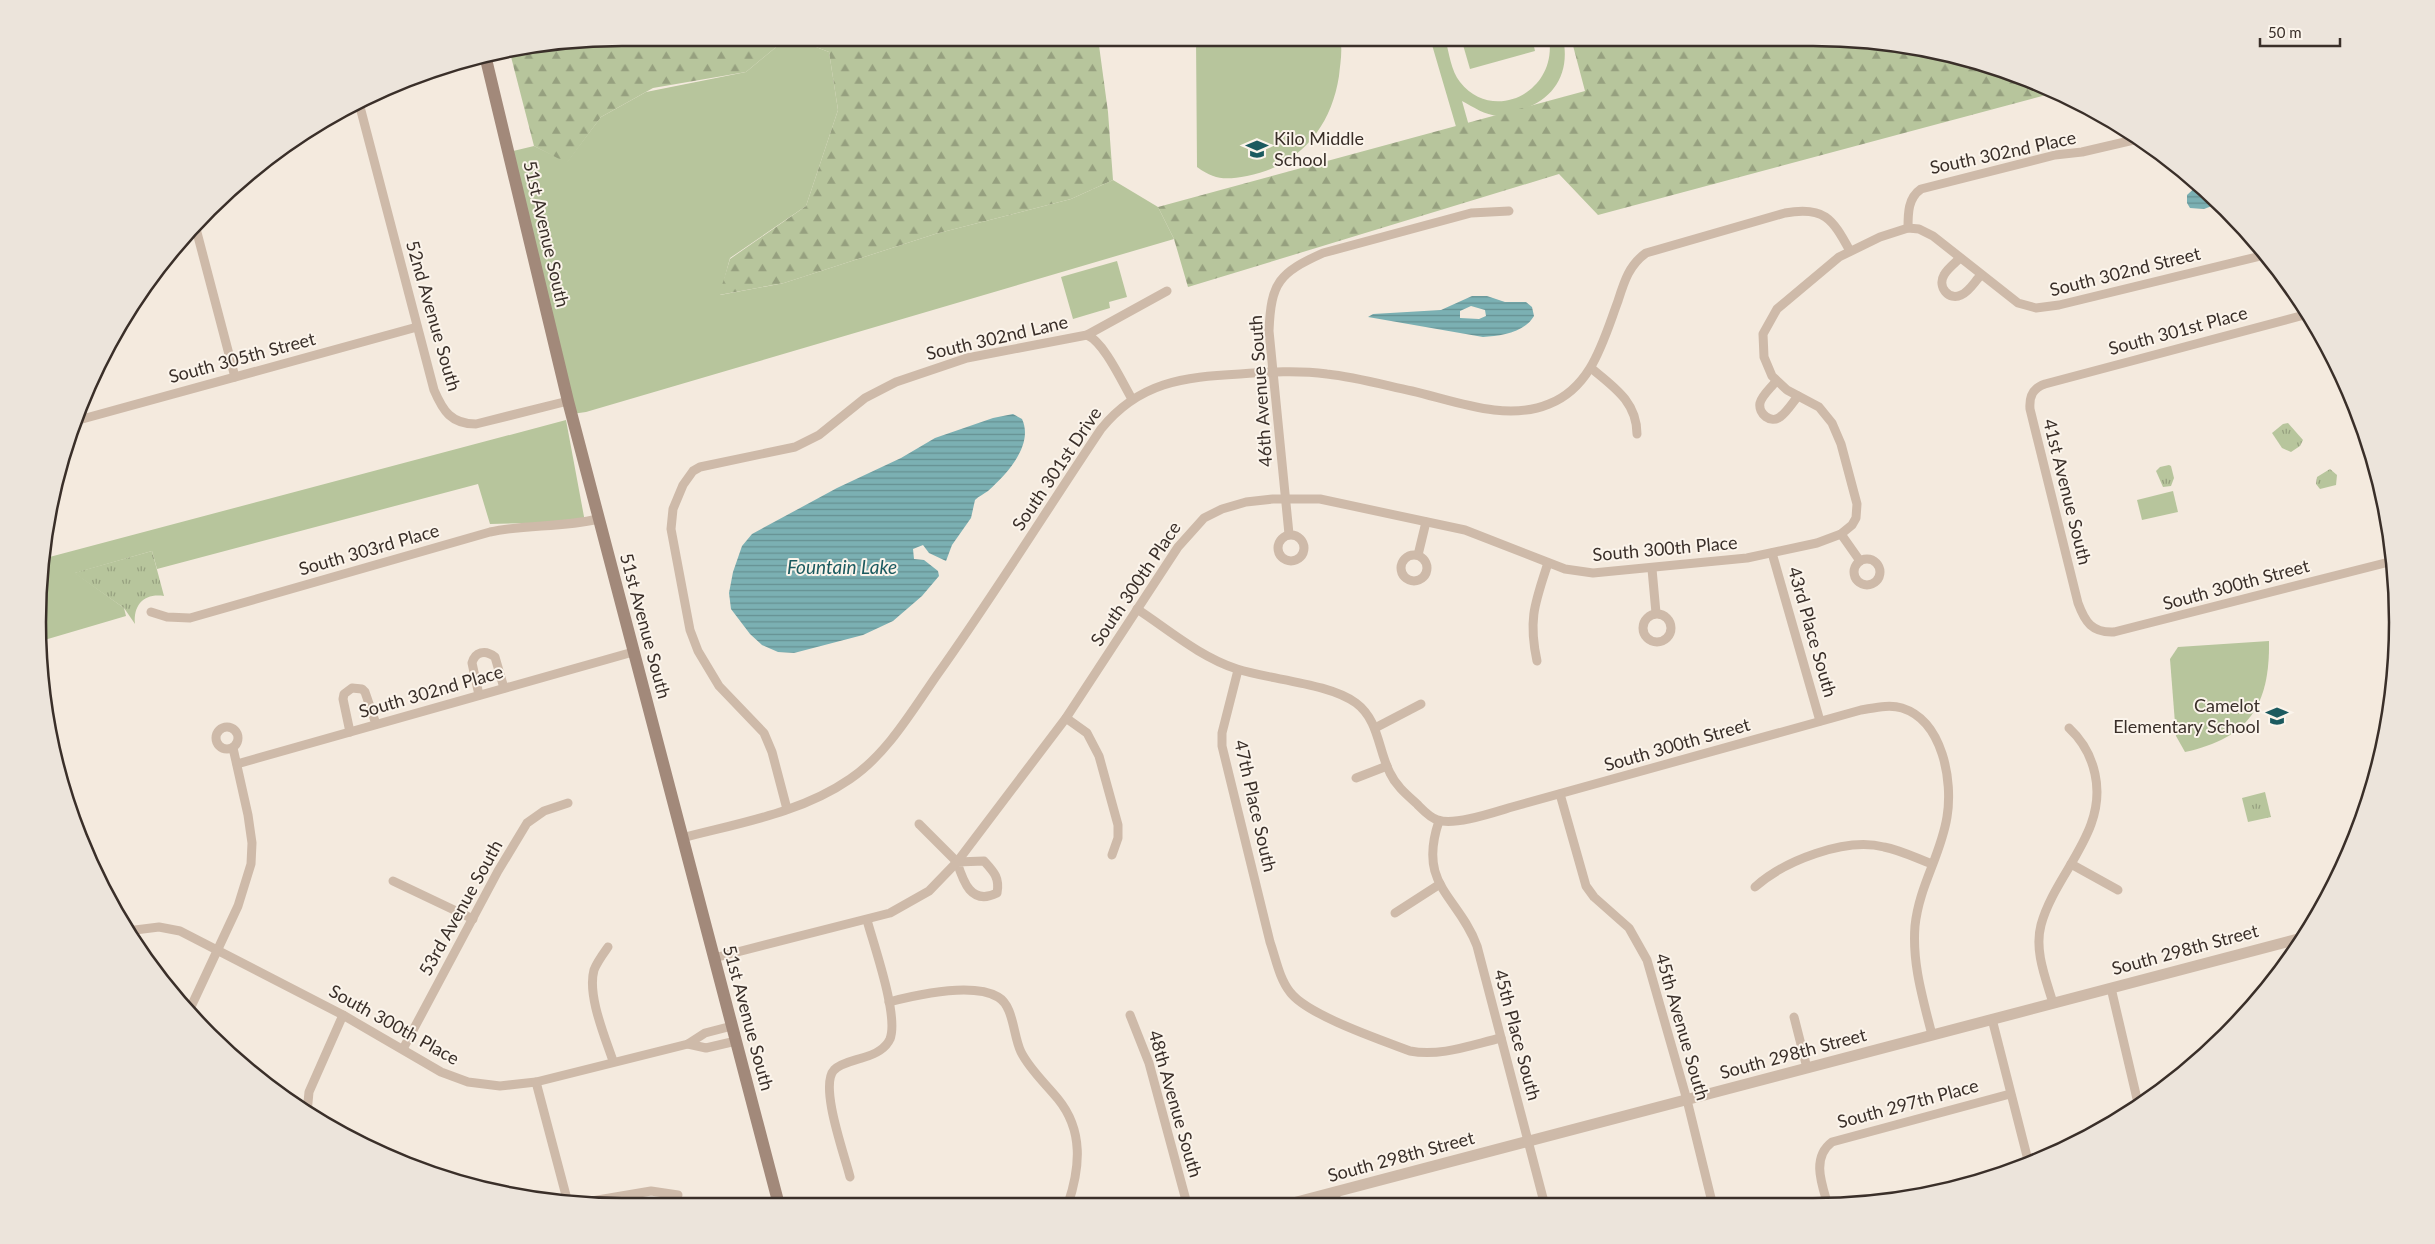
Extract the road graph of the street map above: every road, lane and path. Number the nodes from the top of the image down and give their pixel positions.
1 (487, 63) edge
2 (361, 109) edge
3 (2130, 141) edge
4 (1509, 211) dead end
5 (1908, 228) junction
6 (197, 233) edge
7 (1850, 251) junction
8 (2258, 257) edge
9 (1960, 258) junction
10 (1981, 275) junction
11 (1167, 291) dead end
12 (2301, 316) edge
13 (417, 327) junction
14 (1087, 335) junction
15 (1591, 368) junction
16 (1272, 372) junction
17 (235, 377) junction
18 (1776, 381) junction
19 (2056, 381) joint
20 (1798, 396) junction
21 (1132, 399) junction
22 (568, 401) junction
23 (84, 419) edge
24 (1637, 434) dead end
25 (1286, 498) junction
26 (598, 519) junction
27 (1426, 522) junction
28 (1289, 534) dead end
29 (1841, 534) junction
30 (1772, 553) junction
31 (1418, 555) dead end
32 (1860, 561) dead end
33 (1548, 563) junction
34 (2386, 563) edge
35 (1652, 569) junction
36 (1137, 609) junction
37 (150, 612) dead end
38 (1656, 614) dead end
39 (2088, 624) joint
40 (633, 652) junction
41 (1537, 661) dead end
42 (1238, 670) junction
43 (504, 688) junction
44 (479, 696) junction
45 (1421, 704) dead end
46 (1066, 718) junction
47 (1820, 721) junction
48 (376, 724) junction
49 (1375, 728) junction
50 (2070, 728) dead end
51 (350, 732) junction
52 (233, 748) dead end
53 (237, 764) junction
54 (1387, 766) junction
55 (1356, 778) dead end
56 (1560, 794) junction
57 (568, 803) dead end
58 (787, 809) junction
59 (1439, 821) junction
60 (919, 824) dead end
61 (682, 838) junction
62 (1112, 855) dead end
63 (957, 862) junction
64 (1932, 864) junction
65 (2071, 864) junction
66 (393, 881) dead end
67 (1440, 884) junction
68 (1755, 887) dead end
69 (2118, 890) dead end
70 (1395, 913) dead end
71 (474, 919) junction
72 (867, 920) junction
73 (135, 930) edge
74 (2293, 940) edge
75 (608, 947) dead end
76 (217, 950) junction
77 (714, 958) junction
78 (2111, 988) junction
79 (889, 1002) junction
80 (2053, 1003) junction
81 (192, 1005) edge
82 (1130, 1014) dead end
83 (343, 1015) junction
84 (1794, 1016) dead end
85 (1992, 1019) junction
86 (732, 1026) junction
87 (1932, 1035) junction
88 (1500, 1038) junction
89 (736, 1041) junction
90 (688, 1044) junction
91 (403, 1049) junction
92 (613, 1061) junction
93 (1807, 1068) junction
94 (536, 1082) junction
95 (2010, 1094) junction
96 (2137, 1098) edge
97 (1687, 1100) junction
98 (308, 1105) edge
99 (1528, 1141) junction
100 (2027, 1156) edge
101 (850, 1177) dead end
102 (566, 1195) edge
103 (678, 1195) dead end
104 (611, 1198) edge
105 (776, 1198) edge
106 (1069, 1198) edge
107 (1185, 1198) edge
108 (1336, 1198) edge
109 (1543, 1198) edge
110 (1711, 1198) edge
111 (1825, 1198) edge

1 - 22 main road, 51st Avenue South
2 - 13 street, 52nd Avenue South
3 - 5 street, South 302nd Place
4 - 16 street, 46th Avenue South
5 - 7 street
5 - 9 street
6 - 17 street
7 - 15 street, South 301st Drive
7 - 18 street
8 - 10 street, South 302nd Street
9 - 10 street
9 - 10 street
11 - 14 street, South 302nd Lane
12 - 19 street, South 301st Place
13 - 17 street, South 305th Street
13 - 22 street, 52nd Avenue South
14 - 21 street
14 - 58 street, South 302nd Lane
15 - 16 street, South 301st Drive
15 - 24 street
16 - 21 street, South 301st Drive
16 - 25 street, 46th Avenue South
17 - 23 street, South 305th Street
18 - 20 street
18 - 20 street
19 - 39 street, 41st Avenue South
20 - 29 street
21 - 58 street, South 301st Drive
22 - 26 main road, 51st Avenue South
25 - 27 street, South 300th Place
25 - 28 street, 46th Avenue South
25 - 36 street, South 300th Place
26 - 37 street, South 303rd Place
26 - 40 main road, 51st Avenue South
27 - 31 street
27 - 33 street, South 300th Place
29 - 30 street, South 300th Place
29 - 32 street
30 - 35 street, South 300th Place
30 - 47 street, 43rd Place South
33 - 35 street, South 300th Place
33 - 41 street
34 - 39 street, South 300th Street
35 - 38 street
36 - 42 street
36 - 46 street, South 300th Place
40 - 43 street, South 302nd Place
40 - 61 main road, 51st Avenue South
42 - 49 street
42 - 88 street, 47th Place South
43 - 44 street, South 302nd Place
43 - 44 street
44 - 48 street, South 302nd Place
45 - 49 street
46 - 62 street
46 - 63 street, South 300th Place
47 - 56 street, South 300th Street
47 - 64 street, South 300th Street
48 - 51 street, South 302nd Place
48 - 51 street
49 - 54 street
50 - 65 street
51 - 53 street, South 302nd Place
52 - 53 street
53 - 76 street
54 - 55 street
54 - 59 street
56 - 59 street, South 300th Street
56 - 97 street, 45th Avenue South
57 - 71 street, 53rd Avenue South
58 - 61 street, South 301st Drive
59 - 67 street, 45th Place South
60 - 63 street
61 - 77 main road, 51st Avenue South
63 - 63 street
63 - 72 street, South 300th Place
64 - 68 street
64 - 87 street
65 - 69 street
65 - 80 street
66 - 71 street
67 - 70 street
67 - 88 street, 45th Place South
71 - 91 street, 53rd Avenue South
72 - 77 street, South 300th Place
72 - 79 street
73 - 76 street, South 300th Place
74 - 78 street, South 298th Street
75 - 92 street
76 - 81 street
76 - 83 street, South 300th Place
77 - 86 main road, 51st Avenue South
78 - 80 street, South 298th Street
78 - 96 street
79 - 101 street
79 - 106 street
80 - 85 street, South 298th Street
82 - 107 street, 48th Avenue South
83 - 91 street, South 300th Place
83 - 98 street
84 - 93 street
85 - 87 street, South 298th Street
85 - 95 street
86 - 89 main road, 51st Avenue South
86 - 90 street, South 300th Place
87 - 93 street, South 298th Street
88 - 99 street, 45th Place South
89 - 90 street, South 300th Place
89 - 105 main road, 51st Avenue South
90 - 92 street, South 300th Place
91 - 94 street, South 300th Place
92 - 94 street, South 300th Place
93 - 97 street, South 298th Street
94 - 102 street
95 - 100 street
95 - 111 street, South 297th Place
97 - 99 street, South 298th Street
97 - 110 street, 45th Avenue South
99 - 108 street, South 298th Street
99 - 109 street, 45th Place South
103 - 104 street

